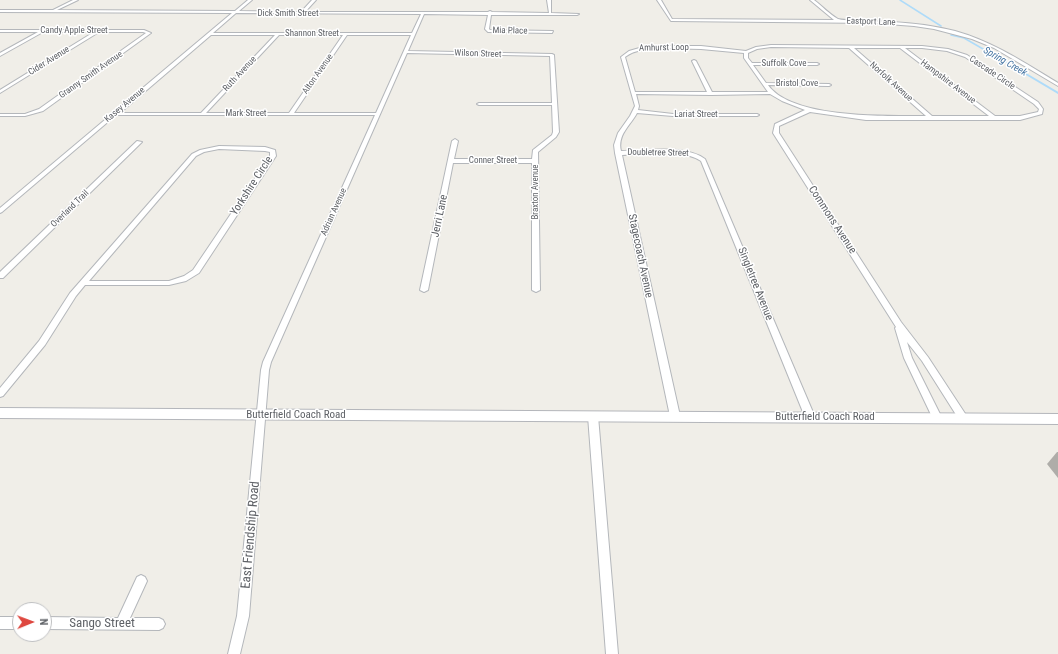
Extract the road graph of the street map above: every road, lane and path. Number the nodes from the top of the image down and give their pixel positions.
1 (76, 0) edge
2 (250, 0) edge
3 (314, 0) edge
4 (549, 0) edge
5 (659, 0) edge
6 (812, 0) edge
7 (0, 11) edge
8 (53, 12) junction
9 (490, 12) junction
10 (550, 12) junction
11 (302, 13) junction
12 (423, 13) junction
13 (234, 14) junction
14 (577, 14) dead end
15 (838, 21) junction
16 (0, 31) edge
17 (44, 31) junction
18 (98, 31) junction
19 (149, 32) joint
20 (552, 32) dead end
21 (211, 34) junction
22 (278, 34) junction
23 (346, 34) junction
24 (414, 34) junction
25 (684, 39) dead end
26 (851, 47) junction
27 (901, 47) junction
28 (689, 48) junction
29 (405, 52) junction
30 (746, 52) junction
31 (0, 55) edge
32 (552, 55) joint
33 (694, 61) dead end
34 (751, 64) junction
35 (817, 64) dead end
36 (765, 84) junction
37 (829, 84) dead end
38 (1058, 85) edge
39 (0, 92) edge
40 (771, 93) junction
41 (711, 94) junction
42 (635, 97) junction
43 (479, 104) dead end
44 (555, 104) junction
45 (799, 107) junction
46 (809, 110) junction
47 (636, 111) junction
48 (115, 114) junction
49 (202, 114) junction
50 (290, 114) junction
51 (377, 114) junction
52 (0, 115) edge
53 (757, 115) dead end
54 (930, 117) junction
55 (994, 118) junction
56 (786, 119) junction
57 (455, 141) dead end
58 (139, 142) dead end
59 (618, 153) junction
60 (697, 155) joint
61 (451, 161) junction
62 (536, 161) junction
63 (0, 211) edge
64 (0, 276) edge
65 (84, 283) junction
66 (424, 290) dead end
67 (536, 290) dead end
68 (898, 324) junction
69 (0, 394) edge
70 (0, 413) edge
71 (262, 415) junction
72 (593, 416) junction
73 (675, 416) junction
74 (810, 417) junction
75 (937, 418) junction
76 (963, 418) junction
77 (1058, 419) edge
78 (141, 581) dead end
79 (0, 623) edge
80 (12, 623) edge
81 (52, 624) edge
82 (121, 624) junction
83 (159, 624) dead end
84 (234, 654) edge
85 (612, 654) edge

1 - 8 street
2 - 13 street, Kasey Avenue
3 - 11 street
4 - 10 street
5 - 15 street, Eastport Lane
6 - 15 street
7 - 8 street, Dick Smith Street
8 - 13 street, Dick Smith Street
9 - 10 street, Dick Smith Street
9 - 12 street, Dick Smith Street
9 - 20 street, Mia Place
10 - 14 street, Dick Smith Street
11 - 12 street, Dick Smith Street
11 - 13 street, Dick Smith Street
12 - 24 street, Adrian Avenue
13 - 21 street, Kasey Avenue
15 - 38 street, Eastport Lane
16 - 17 street, Candy Apple Street
17 - 18 street, Candy Apple Street
17 - 31 street
18 - 19 street, Candy Apple Street
18 - 39 street, Cider Avenue
19 - 52 street, Granny Smith Avenue
21 - 22 street, Shannon Street
21 - 48 street, Kasey Avenue
22 - 23 street, Shannon Street
22 - 49 street, Ruth Avenue
23 - 24 street, Shannon Street
23 - 50 street, Alton Avenue
24 - 29 street, Adrian Avenue
25 - 28 street
26 - 27 street, Cascade Circle
26 - 30 street, Cascade Circle
26 - 54 street, Norfolk Avenue
27 - 55 street, Hampshire Avenue
27 - 55 street, Cascade Circle
28 - 30 street, Amhurst Loop
28 - 42 street, Amhurst Loop
29 - 32 street, Wilson Street
29 - 51 street, Adrian Avenue
30 - 34 street, Cascade Circle
32 - 44 street, Braxton Avenue
33 - 41 street
34 - 35 street, Suffolk Cove
34 - 36 street, Cascade Circle
36 - 37 street, Bristol Cove
36 - 40 street, Cascade Circle
40 - 41 street
40 - 45 street, Cascade Circle
41 - 42 street
42 - 47 street
43 - 44 street
44 - 62 street, Braxton Avenue
45 - 46 street, Cascade Circle
45 - 56 street, Commons Avenue
46 - 54 street, Cascade Circle
46 - 56 street
47 - 53 street, Lariat Street
47 - 59 street, Stagecoach Avenue
48 - 49 street, Mark Street
48 - 63 street, Kasey Avenue
49 - 50 street, Mark Street
50 - 51 street, Mark Street
51 - 71 street, Adrian Avenue
54 - 55 street, Cascade Circle
56 - 68 street, Commons Avenue
57 - 61 street, Jerri Lane
58 - 64 street, Overland Trail
59 - 60 street, Doubletree Street
59 - 73 street, Stagecoach Avenue
60 - 74 street, Singletree Avenue
61 - 62 street, Conner Street
61 - 66 street, Jerri Lane
62 - 67 street, Braxton Avenue
65 - 65 street, Yorkshire Circle
65 - 69 street, Yorkshire Circle
68 - 75 street, Commons Avenue
68 - 76 street, Commons Avenue
70 - 71 main road, Butterfield Coach Road
71 - 72 main road, Butterfield Coach Road
71 - 84 street, East Friendship Road
72 - 73 main road, Butterfield Coach Road
72 - 85 street
73 - 74 main road, Butterfield Coach Road
74 - 75 main road, Butterfield Coach Road
75 - 76 main road, Butterfield Coach Road
76 - 77 main road, Butterfield Coach Road
78 - 82 street
79 - 80 street
81 - 82 street, Sango Street
82 - 83 street, Sango Street

